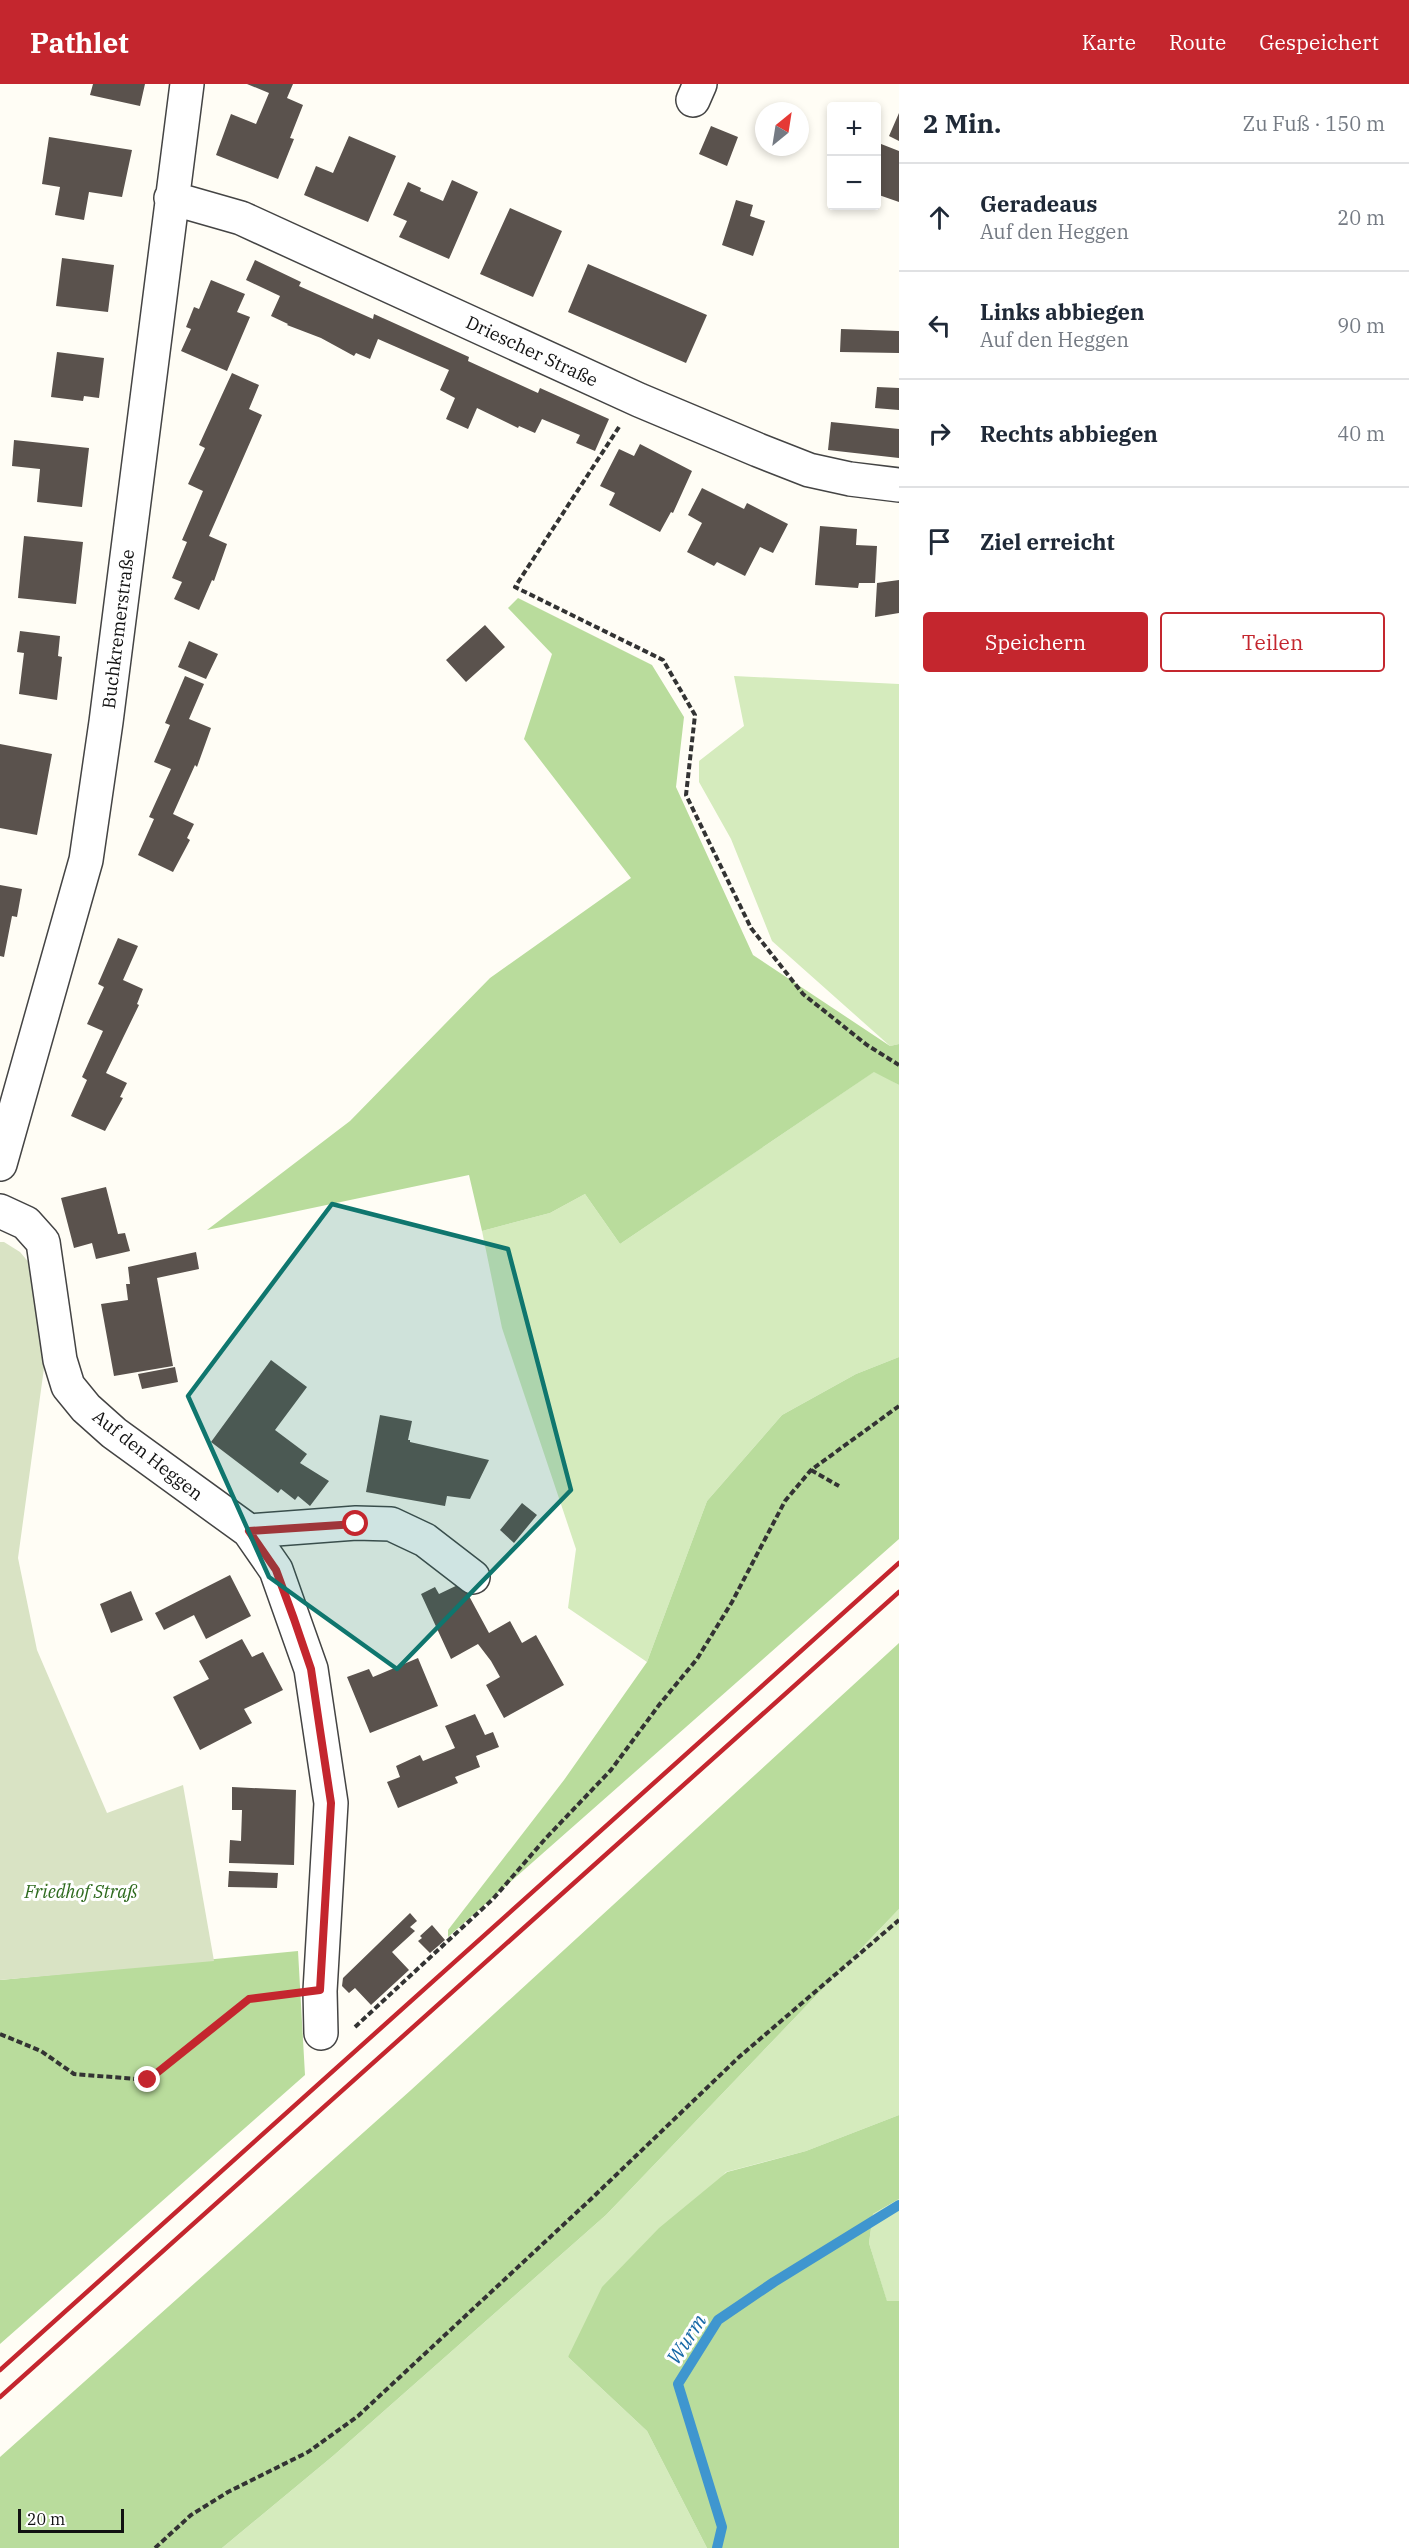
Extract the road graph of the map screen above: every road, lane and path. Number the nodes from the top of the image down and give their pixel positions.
1 (187, 84) edge
2 (171, 198) junction
3 (639, 400) junction
4 (899, 485) edge
5 (899, 1065) edge
6 (0, 1164) edge
7 (0, 1211) edge
8 (899, 1406) edge
9 (811, 1470) junction
10 (839, 1486) dead end
11 (249, 1531) junction
12 (473, 1577) dead end
13 (899, 1920) edge
14 (320, 1990) junction
15 (321, 2033) joint
16 (0, 2034) edge
17 (155, 2548) edge

1 - 2 street, Buchkremerstraße
2 - 3 street, Driescher Straße
2 - 6 street, Buchkremerstraße
3 - 4 street, Driescher Straße
3 - 5 path
7 - 11 street, Auf den Heggen
8 - 9 path
9 - 10 path
9 - 15 path
11 - 12 street
11 - 14 street, Auf den Heggen
13 - 17 path
14 - 15 street, Auf den Heggen
14 - 16 path

